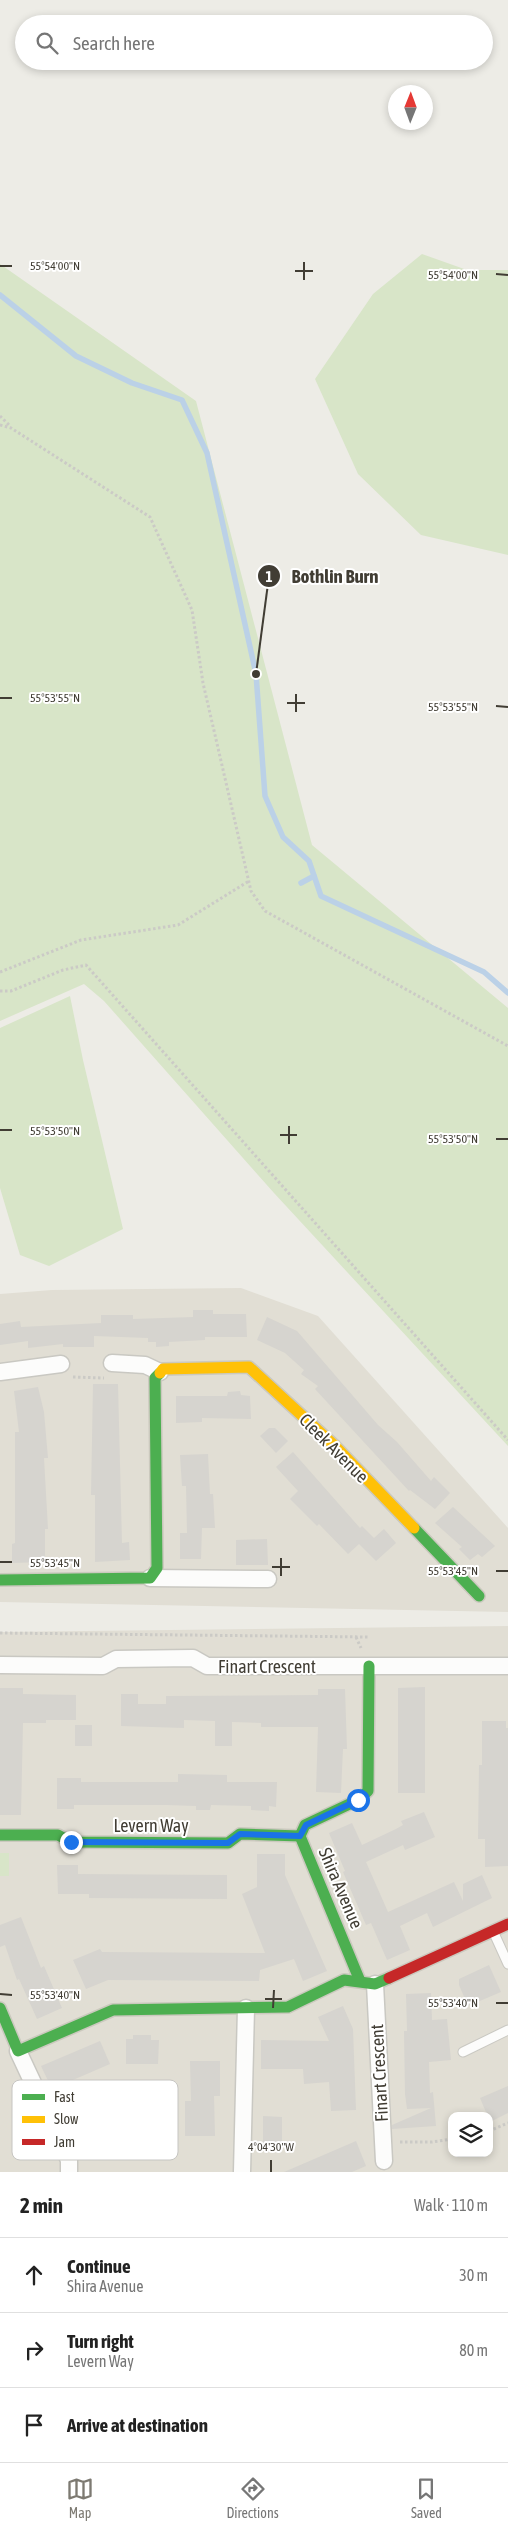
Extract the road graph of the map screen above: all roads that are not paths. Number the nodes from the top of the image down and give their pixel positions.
1 (110, 1370) road end
2 (65, 1371) road end
3 (0, 1372) edge
4 (160, 1372) junction
5 (150, 1578) junction
6 (268, 1579) dead end
7 (0, 1580) edge
8 (479, 1596) dead end
9 (0, 1665) edge
10 (369, 1666) junction
11 (508, 1666) edge
12 (0, 1836) edge
13 (300, 1836) junction
14 (508, 1924) edge
15 (493, 1931) junction
16 (508, 1964) edge
17 (367, 1982) junction
18 (0, 2008) edge
19 (246, 2008) junction
20 (508, 2030) edge
21 (18, 2052) junction
22 (463, 2052) dead end
23 (31, 2080) edge
24 (385, 2168) edge
25 (242, 2172) edge

1 - 4 street, Cleek Avenue
2 - 3 street
4 - 5 street
4 - 8 street, Cleek Avenue
5 - 6 street
5 - 7 street
9 - 10 street, Finart Crescent
10 - 11 street, Finart Crescent
10 - 13 street, Shira Avenue
12 - 13 street, Levern Way
13 - 17 street, Shira Avenue
14 - 15 street
15 - 16 lane
15 - 17 street
17 - 19 street
17 - 24 street, Finart Crescent
18 - 21 street
19 - 21 street
19 - 25 street
20 - 22 lane
21 - 23 street

